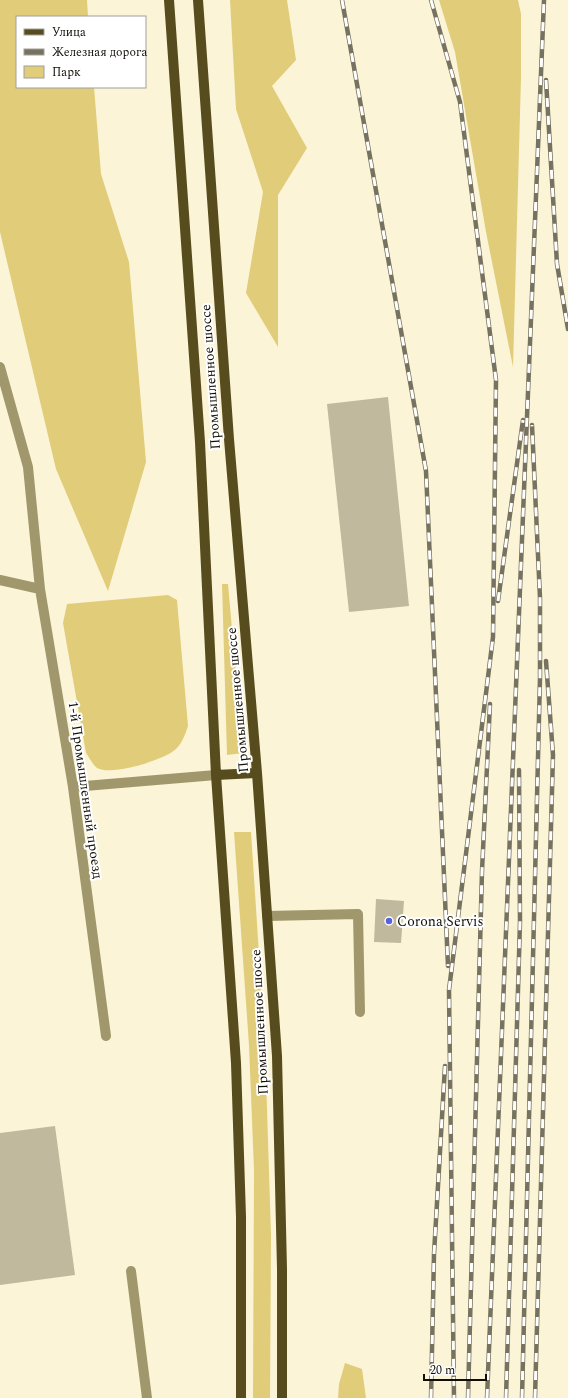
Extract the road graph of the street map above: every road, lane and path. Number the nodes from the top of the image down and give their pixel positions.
1 (169, 0) edge
2 (198, 0) edge
3 (0, 367) edge
4 (0, 580) edge
5 (40, 589) junction
6 (257, 773) junction
7 (216, 775) junction
8 (73, 787) junction
9 (267, 916) junction
10 (360, 1012) dead end
11 (106, 1036) dead end
12 (131, 1271) dead end
13 (147, 1398) edge
14 (241, 1398) edge
15 (282, 1398) edge

1 - 7 main road, Промышленное шоссе
2 - 6 main road, Промышленное шоссе
3 - 5 lane, 1-й Промышленный проезд
4 - 5 lane
5 - 8 lane, 1-й Промышленный проезд
6 - 7 main road
6 - 9 main road, Промышленное шоссе
7 - 8 lane
7 - 14 main road, Промышленное шоссе
8 - 11 lane, 1-й Промышленный проезд
9 - 10 lane
9 - 15 main road, Промышленное шоссе
12 - 13 lane

